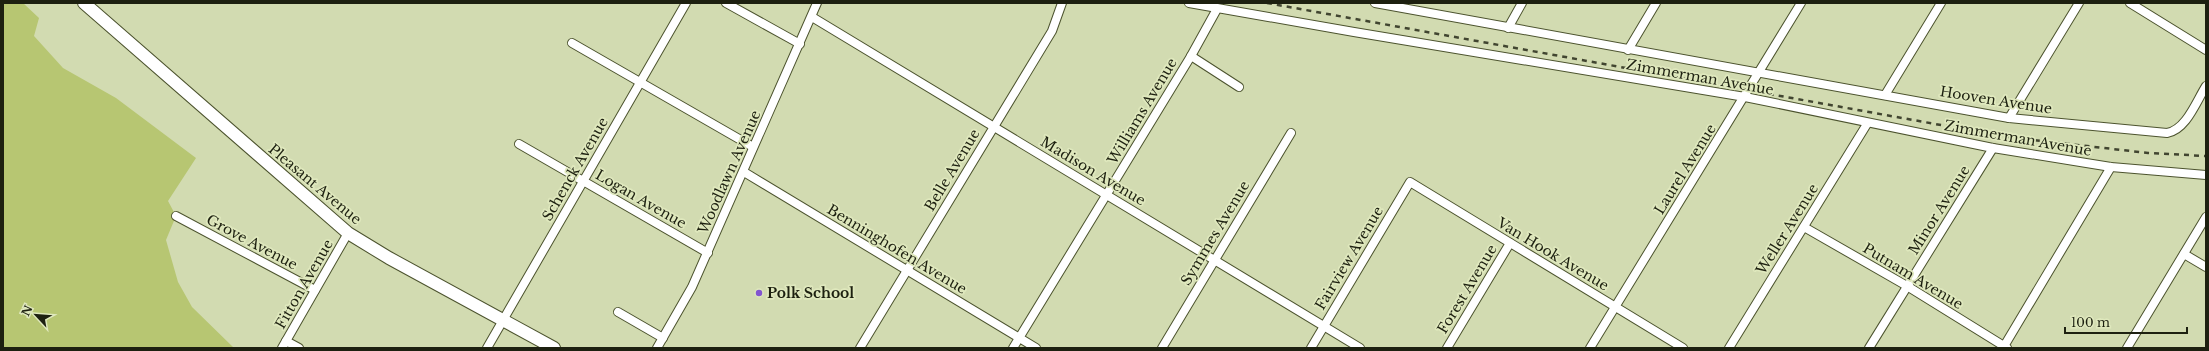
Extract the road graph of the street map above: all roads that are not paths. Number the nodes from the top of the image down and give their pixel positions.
1 (84, 3) edge
2 (686, 3) edge
3 (726, 3) edge
4 (817, 3) edge
5 (1062, 3) edge
6 (1190, 3) edge
7 (1375, 3) edge
8 (1522, 3) edge
9 (1656, 3) edge
10 (1801, 3) edge
11 (1941, 3) edge
12 (2079, 3) edge
13 (2130, 3) edge
14 (1217, 9) junction
15 (812, 16) junction
16 (1508, 28) junction
17 (572, 43) dead end
18 (800, 44) junction
19 (1628, 50) junction
20 (2206, 50) edge
21 (1191, 56) junction
22 (1759, 73) junction
23 (640, 82) junction
24 (2206, 86) edge
25 (1239, 87) dead end
26 (1885, 95) junction
27 (1744, 97) junction
28 (2009, 118) junction
29 (1867, 124) junction
30 (994, 126) junction
31 (1291, 133) dead end
32 (519, 144) dead end
33 (753, 147) junction
34 (1993, 148) junction
35 (2111, 167) junction
36 (744, 172) junction
37 (2206, 175) edge
38 (584, 180) junction
39 (1410, 182) joint
40 (1106, 195) junction
41 (176, 216) dead end
42 (2206, 217) edge
43 (1804, 227) junction
44 (348, 233) junction
45 (1510, 243) junction
46 (708, 253) junction
47 (2184, 254) junction
48 (1214, 260) junction
49 (2206, 266) edge
50 (906, 270) junction
51 (1907, 286) junction
52 (315, 290) junction
53 (1615, 307) junction
54 (618, 312) dead end
55 (503, 321) junction
56 (1324, 326) junction
57 (662, 338) junction
58 (1020, 338) junction
59 (284, 344) edge
60 (299, 348) edge
61 (487, 348) edge
62 (554, 348) edge
63 (657, 348) edge
64 (860, 348) edge
65 (1013, 348) edge
66 (1036, 348) edge
67 (1162, 348) edge
68 (1310, 348) edge
69 (1360, 348) edge
70 (1447, 348) edge
71 (1590, 348) edge
72 (1683, 348) edge
73 (1729, 348) edge
74 (1869, 348) edge
75 (2004, 348) edge
76 (2127, 348) edge

1 - 44 main road, Pleasant Avenue
2 - 23 street, Schenck Avenue
3 - 18 street
4 - 15 street, Woodlawn Avenue
5 - 30 street, Belle Avenue
6 - 14 street, Zimmerman Avenue
7 - 16 street, Zimmerman Avenue
8 - 16 street
9 - 19 street
10 - 22 street, Laurel Avenue
11 - 26 street
12 - 28 street
13 - 20 street
14 - 21 street, Williams Avenue
14 - 27 street, Zimmerman Avenue
15 - 18 street, Woodlawn Avenue
15 - 30 street, Madison Avenue
16 - 19 street, Zimmerman Avenue
17 - 23 street
18 - 33 street, Woodlawn Avenue
19 - 22 street, Zimmerman Avenue
21 - 25 street
21 - 40 street, Williams Avenue
22 - 26 street, Hooven Avenue
22 - 27 street, Laurel Avenue
23 - 33 street
23 - 38 street, Schenck Avenue
24 - 28 street, Hooven Avenue
26 - 28 street, Hooven Avenue
27 - 29 street, Zimmerman Avenue
27 - 53 street, Laurel Avenue
29 - 34 street, Zimmerman Avenue
29 - 43 street, Weller Avenue
30 - 40 street, Madison Avenue
30 - 50 street, Belle Avenue
31 - 48 street, Symmes Avenue
32 - 38 street, Logan Avenue
33 - 36 street, Woodlawn Avenue
34 - 35 street, Zimmerman Avenue
34 - 51 street, Minor Avenue
35 - 37 street, Zimmerman Avenue
35 - 75 street
36 - 46 street, Woodlawn Avenue
36 - 50 street, Benninghofen Avenue
38 - 46 street, Logan Avenue
38 - 55 street, Schenck Avenue
39 - 45 street, Van Hook Avenue
39 - 56 street, Fairview Avenue
40 - 48 street, Madison Avenue
40 - 58 street, Williams Avenue
41 - 52 street, Grove Avenue
42 - 47 street
43 - 51 street, Putnam Avenue
43 - 73 street, Weller Avenue
44 - 52 street, Fitton Avenue
44 - 55 main road, Pleasant Avenue
45 - 53 street, Van Hook Avenue
45 - 70 street, Forest Avenue
46 - 57 street, Woodlawn Avenue
47 - 49 street
47 - 76 street
48 - 56 street, Madison Avenue
48 - 67 street, Symmes Avenue
50 - 58 street, Benninghofen Avenue
50 - 64 street, Belle Avenue
51 - 74 street, Minor Avenue
51 - 75 street, Putnam Avenue
52 - 59 street, Fitton Avenue
53 - 71 street, Laurel Avenue
53 - 72 street, Van Hook Avenue
54 - 57 street
55 - 61 street, Schenck Avenue
55 - 62 main road, Pleasant Avenue
56 - 68 street, Fairview Avenue
56 - 69 street, Madison Avenue
57 - 63 street, Woodlawn Avenue
58 - 65 street, Williams Avenue
58 - 66 street, Benninghofen Avenue
59 - 60 street

